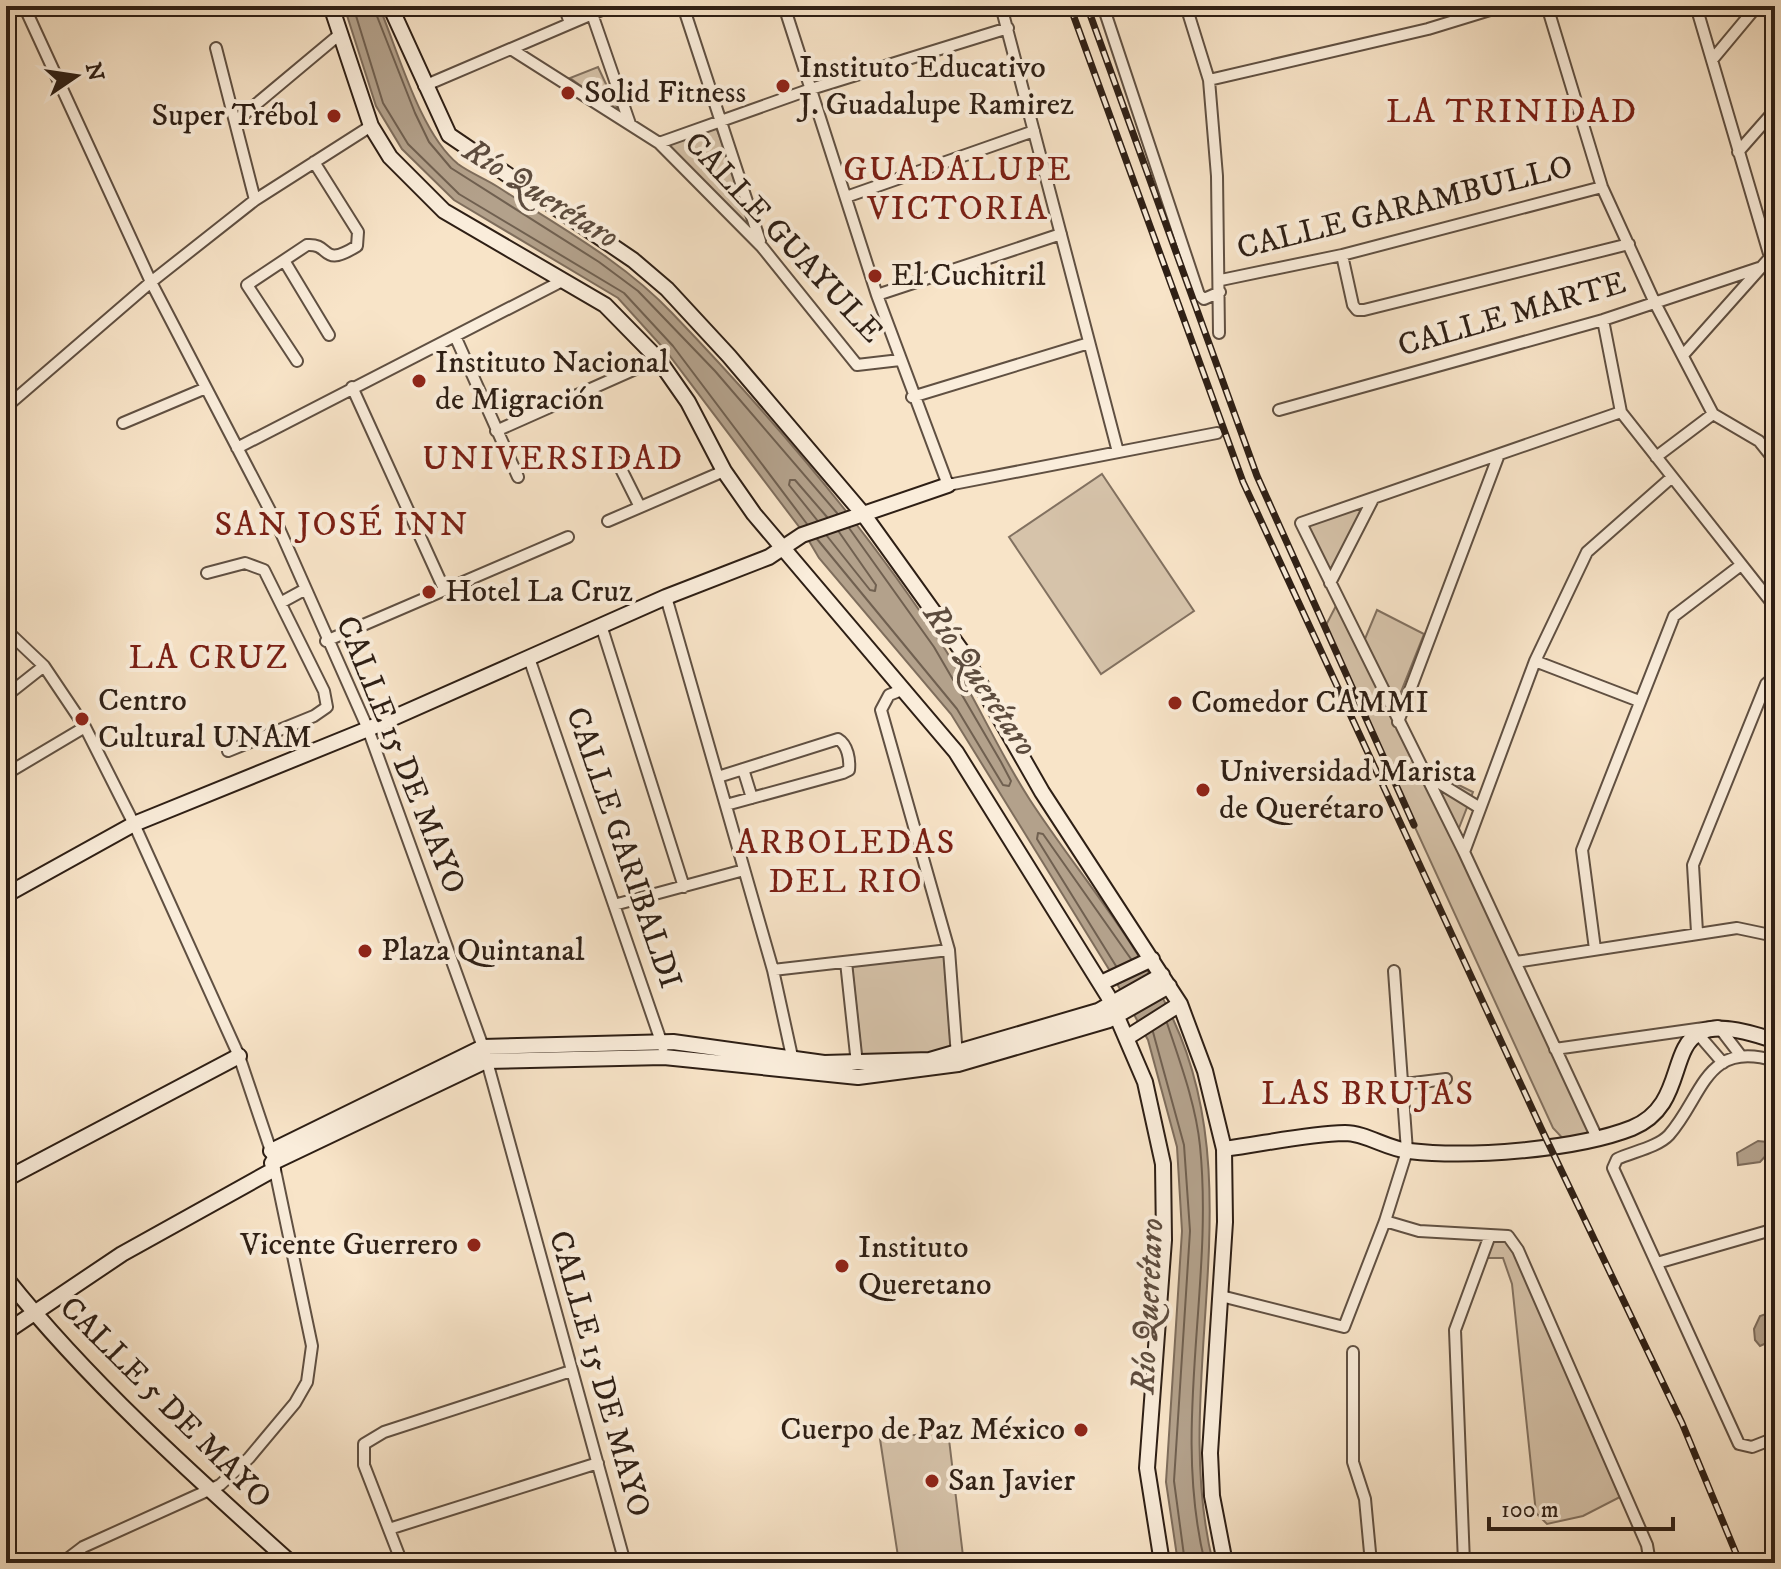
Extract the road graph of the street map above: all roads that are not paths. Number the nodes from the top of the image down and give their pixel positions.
1 (15, 6) edge
2 (24, 6) edge
3 (331, 6) edge
4 (390, 6) edge
5 (564, 6) edge
6 (611, 6) edge
7 (683, 6) edge
8 (784, 6) edge
9 (1001, 6) edge
10 (1103, 6) edge
11 (1186, 6) edge
12 (1503, 6) edge
13 (1547, 6) edge
14 (1696, 6) edge
15 (1757, 6) edge
16 (6, 13) edge
17 (592, 14) junction
18 (570, 23) junction
19 (1008, 28) junction
20 (340, 34) junction
21 (216, 48) dead end
22 (511, 49) junction
23 (1712, 60) junction
24 (1209, 80) junction
25 (424, 86) junction
26 (811, 89) junction
27 (1775, 110) edge
28 (236, 121) junction
29 (718, 121) junction
30 (630, 124) junction
31 (371, 126) junction
32 (1034, 131) junction
33 (659, 143) junction
34 (1738, 152) junction
35 (314, 162) junction
36 (1602, 187) junction
37 (846, 197) junction
38 (255, 200) junction
39 (1061, 234) junction
40 (1629, 244) junction
41 (762, 247) junction
42 (1773, 254) edge
43 (1342, 255) junction
44 (285, 262) junction
45 (1759, 268) junction
46 (564, 280) junction
47 (1221, 280) junction
48 (151, 282) junction
49 (1220, 292) junction
50 (877, 295) junction
51 (1655, 303) junction
52 (1603, 320) junction
53 (1219, 333) dead end
54 (329, 335) dead end
55 (455, 336) junction
56 (1089, 343) junction
57 (1684, 354) junction
58 (658, 359) junction
59 (900, 360) junction
60 (297, 361) dead end
61 (352, 387) junction
62 (206, 388) junction
63 (912, 397) junction
64 (6, 407) edge
65 (1279, 410) dead end
66 (1621, 412) junction
67 (1713, 414) junction
68 (123, 423) dead end
69 (496, 431) junction
70 (1217, 433) dead end
71 (237, 448) junction
72 (1118, 452) junction
73 (1498, 457) junction
74 (1656, 457) junction
75 (1775, 461) edge
76 (618, 463) dead end
77 (724, 471) junction
78 (518, 477) dead end
79 (1672, 477) junction
80 (948, 485) junction
81 (1372, 501) junction
82 (640, 507) junction
83 (858, 515) junction
84 (608, 521) dead end
85 (568, 537) dead end
86 (784, 550) junction
87 (1741, 565) junction
88 (207, 573) dead end
89 (1330, 583) junction
90 (444, 589) junction
91 (304, 590) junction
92 (666, 597) junction
93 (282, 602) junction
94 (1775, 607) edge
95 (601, 625) junction
96 (6, 630) edge
97 (326, 641) junction
98 (529, 658) junction
99 (1535, 661) junction
100 (44, 666) junction
101 (1775, 676) edge
102 (904, 689) junction
103 (6, 696) edge
104 (1639, 701) junction
105 (1398, 722) junction
106 (85, 727) junction
107 (368, 729) junction
108 (228, 751) dead end
109 (743, 769) junction
110 (1422, 772) junction
111 (6, 774) edge
112 (718, 777) junction
113 (752, 798) junction
114 (726, 805) junction
115 (1480, 808) junction
116 (134, 824) junction
117 (1464, 852) junction
118 (744, 870) junction
119 (684, 887) junction
120 (6, 895) edge
121 (614, 905) junction
122 (1697, 932) junction
123 (1775, 936) edge
124 (1595, 949) junction
125 (949, 950) junction
126 (1148, 961) junction
127 (846, 962) junction
128 (1516, 962) junction
129 (773, 970) junction
130 (1394, 971) dead end
131 (1106, 982) junction
132 (1162, 983) junction
133 (1175, 1007) junction
134 (1119, 1009) junction
135 (1718, 1026) junction
136 (1134, 1032) junction
137 (1698, 1034) junction
138 (1775, 1041) edge
139 (1555, 1049) junction
140 (663, 1050) junction
141 (485, 1054) junction
142 (239, 1056) junction
143 (1741, 1056) junction
144 (958, 1059) junction
145 (1775, 1061) edge
146 (1723, 1063) junction
147 (857, 1064) junction
148 (793, 1066) junction
149 (1446, 1079) dead end
150 (1405, 1084) junction
151 (1597, 1138) junction
152 (1224, 1149) junction
153 (1407, 1151) junction
154 (272, 1161) junction
155 (6, 1179) edge
156 (1385, 1221) junction
157 (1775, 1229) edge
158 (1490, 1235) junction
159 (1657, 1263) junction
160 (6, 1278) edge
161 (1221, 1296) junction
162 (32, 1311) junction
163 (6, 1332) edge
164 (1353, 1352) dead end
165 (571, 1371) junction
166 (1775, 1438) edge
167 (598, 1463) junction
168 (210, 1490) junction
169 (389, 1529) junction
170 (62, 1563) edge
171 (291, 1563) edge
172 (402, 1563) edge
173 (625, 1563) edge
174 (1162, 1563) edge
175 (1225, 1563) edge
176 (1371, 1563) edge
177 (1464, 1563) edge
178 (1650, 1563) edge

1 - 16 street
2 - 48 street, CALLE 15 DE MAYO
3 - 20 main road
4 - 25 main road
5 - 18 street
6 - 17 street
7 - 29 street
8 - 26 street
9 - 19 street
10 - 49 street
11 - 24 street
12 - 24 street
13 - 36 street
14 - 23 street
15 - 23 street
17 - 18 street
17 - 30 street
18 - 22 street
19 - 26 street
19 - 32 street
20 - 28 street
20 - 31 main road
21 - 28 street
22 - 25 street
22 - 30 street, CALLE GUAYULE
23 - 34 street
24 - 47 street
25 - 83 main road
26 - 29 street
26 - 37 street
27 - 34 street
28 - 38 street
29 - 33 street
29 - 41 street
30 - 33 street, CALLE GUAYULE
31 - 35 street
31 - 46 main road
32 - 37 street
32 - 39 street
33 - 41 street, CALLE GUAYULE
34 - 42 street
35 - 38 street
35 - 44 street
36 - 40 street
36 - 43 street, CALLE GARAMBULLO
37 - 50 street
38 - 48 street
39 - 50 street
39 - 56 street
40 - 43 street
40 - 51 street
41 - 59 street, CALLE GUAYULE
42 - 45 street, CALLE MARTE
43 - 47 street, CALLE GARAMBULLO
44 - 54 street
44 - 60 street
45 - 51 street, CALLE MARTE
45 - 57 street, CALLE MARTE
46 - 55 street
46 - 58 main road
47 - 49 street
48 - 62 street, CALLE 15 DE MAYO
48 - 64 street
49 - 53 street
50 - 59 street
51 - 52 street, CALLE MARTE
51 - 57 street
52 - 65 street, CALLE MARTE
52 - 66 street
55 - 61 street
55 - 69 street
56 - 63 street
56 - 72 street
57 - 67 street
58 - 69 street
58 - 77 main road
59 - 63 street
61 - 71 street
61 - 90 street
62 - 68 street
62 - 71 street, CALLE 15 DE MAYO
63 - 80 street
66 - 73 street
66 - 74 street
67 - 74 street
67 - 75 street
69 - 78 street
70 - 72 street
71 - 91 street, CALLE 15 DE MAYO
72 - 80 street
73 - 81 street
73 - 105 street
74 - 79 street
76 - 82 street
77 - 82 street
77 - 86 main road
79 - 87 street
79 - 99 street
80 - 83 main road
81 - 89 street
81 - 89 street
82 - 84 street
83 - 86 main road
83 - 126 main road
85 - 90 street
86 - 92 main road
86 - 102 main road
87 - 94 street
87 - 104 street
88 - 93 street
89 - 105 street
90 - 97 street
91 - 93 street
91 - 97 street, CALLE 15 DE MAYO
92 - 95 main road
92 - 112 street
93 - 108 street
95 - 98 main road
95 - 119 street
96 - 100 street
97 - 107 street, CALLE 15 DE MAYO
98 - 107 main road
98 - 121 street, CALLE GARIBALDI
99 - 104 street
99 - 115 street
100 - 103 street
100 - 106 street
101 - 122 street
102 - 125 street
102 - 131 main road
104 - 124 street
105 - 110 street
106 - 111 street
106 - 116 street
107 - 116 main road
107 - 141 street, CALLE 15 DE MAYO
109 - 112 street
109 - 113 street
109 - 113 street
110 - 115 street
110 - 117 street
112 - 114 street
113 - 114 street
114 - 118 street
115 - 117 street
116 - 120 main road
116 - 142 street
117 - 128 street
118 - 119 street
118 - 129 street
119 - 121 street
121 - 140 street, CALLE GARIBALDI
122 - 123 street
122 - 124 street
124 - 128 street
125 - 127 street
125 - 144 street
126 - 131 main road
126 - 132 main road
127 - 129 street
127 - 147 street
128 - 139 street
129 - 148 street
130 - 150 street
131 - 134 main road
132 - 133 main road
132 - 134 main road
133 - 136 main road
133 - 152 main road
134 - 136 main road
134 - 144 main road
135 - 137 main road
135 - 138 main road
135 - 139 street
135 - 143 street
136 - 174 main road
137 - 146 street
137 - 151 main road
139 - 151 street
140 - 141 main road
140 - 148 main road
141 - 154 main road
141 - 165 street, CALLE 15 DE MAYO
142 - 154 street
142 - 155 main road
143 - 145 street
143 - 146 street
144 - 147 main road
144 - 148 main road
146 - 159 street
147 - 148 main road
149 - 150 street
150 - 153 street
151 - 153 main road
152 - 153 main road
152 - 161 main road
153 - 156 street
154 - 162 main road
154 - 168 street
156 - 158 street
156 - 161 street
157 - 159 street
158 - 177 street
158 - 178 street
159 - 166 street
160 - 162 main road, CALLE 5 DE MAYO
161 - 175 main road
162 - 163 main road
162 - 168 main road, CALLE 5 DE MAYO
164 - 176 street
165 - 167 street, CALLE 15 DE MAYO
165 - 169 street
167 - 169 street
167 - 173 street, CALLE 15 DE MAYO
168 - 170 street
168 - 171 main road, CALLE 5 DE MAYO
169 - 172 street

